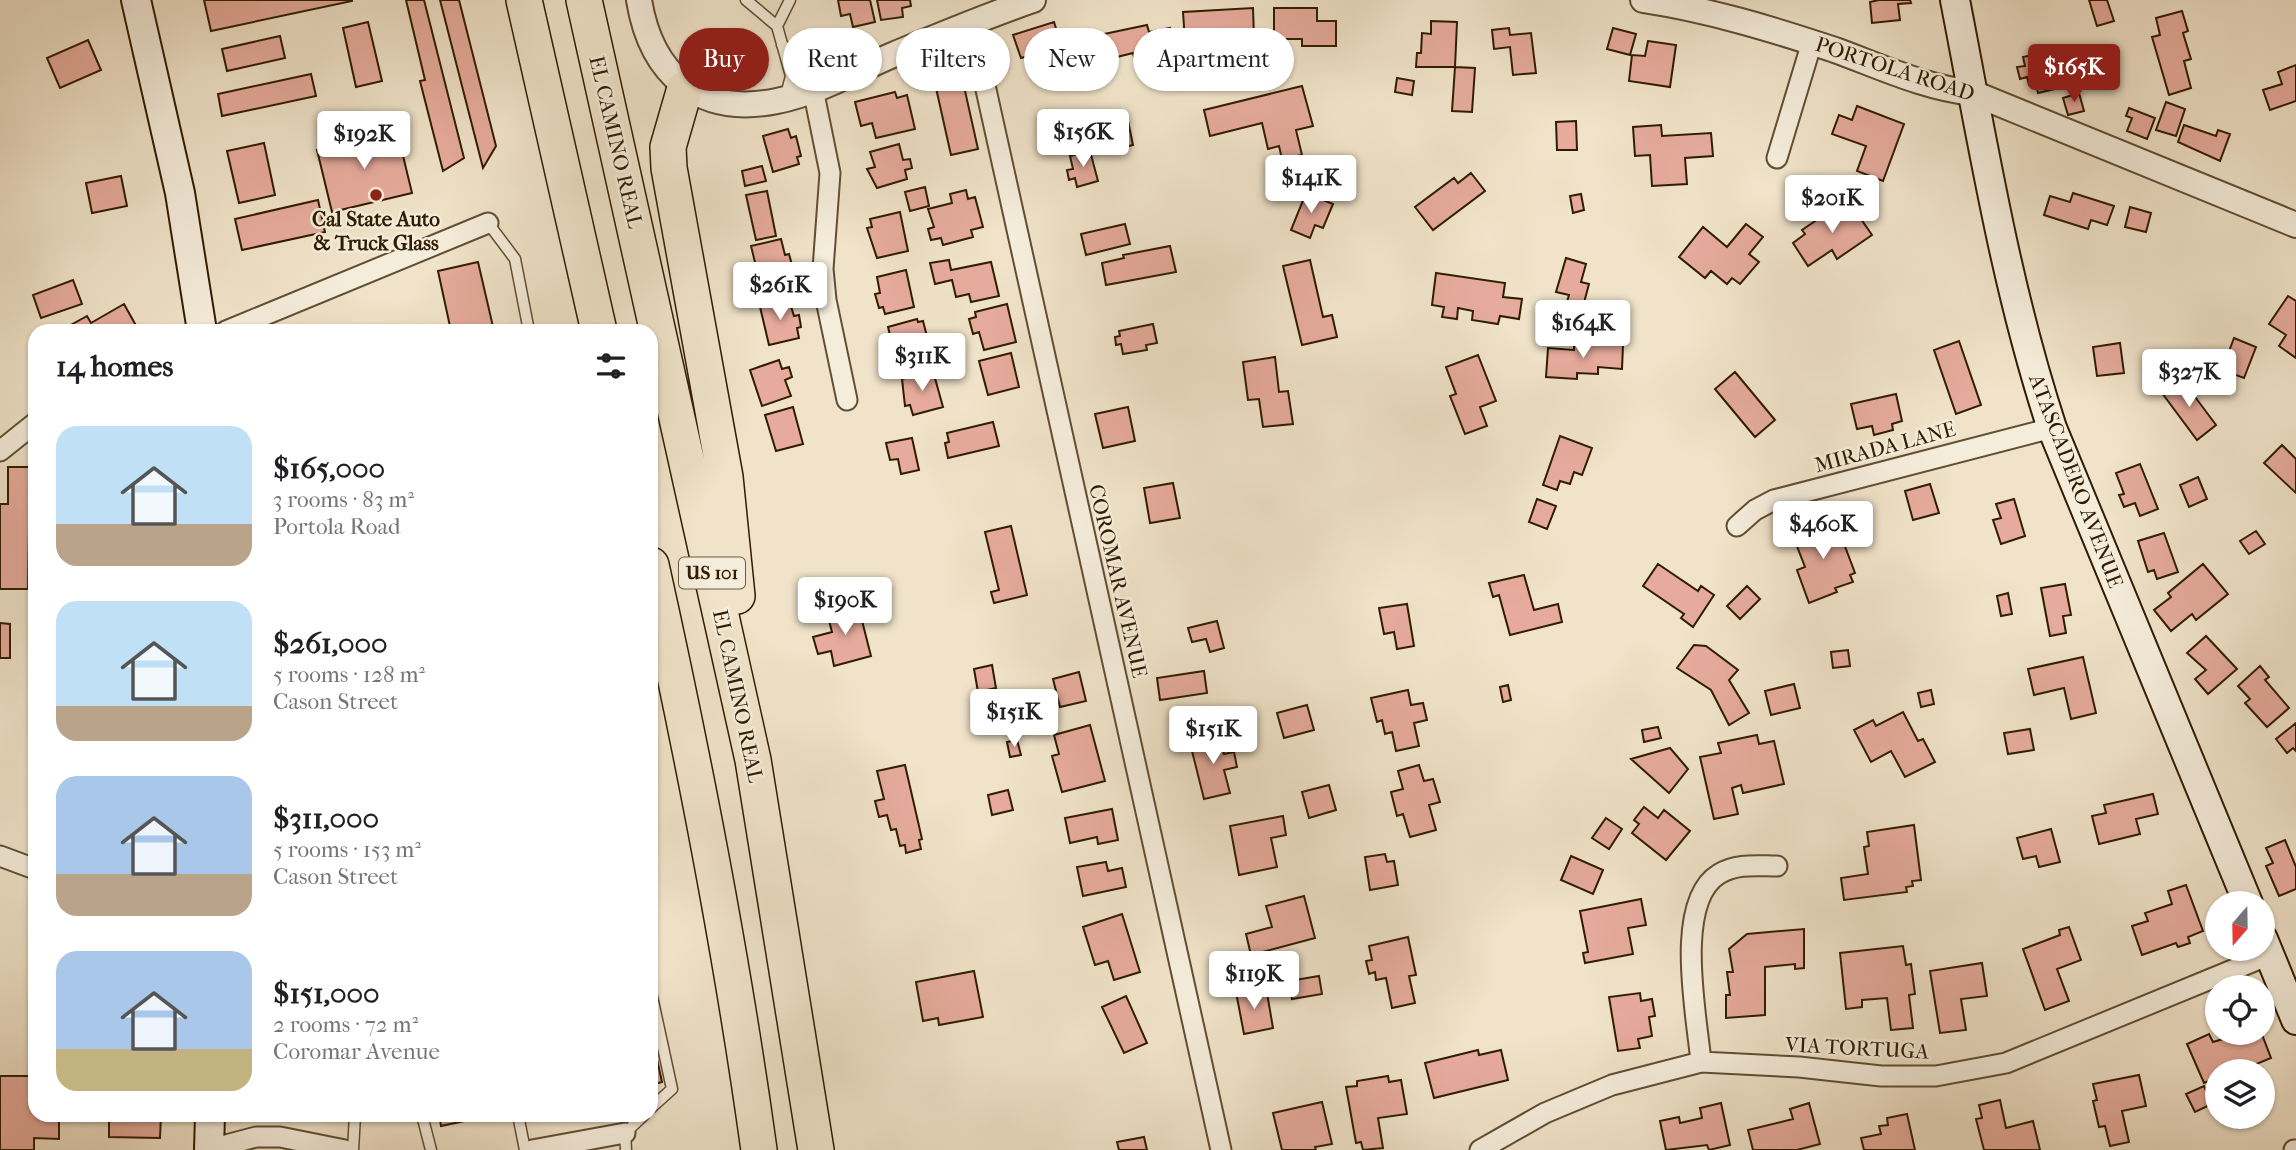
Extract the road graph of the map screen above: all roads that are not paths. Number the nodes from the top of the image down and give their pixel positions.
1 (136, 0) edge
2 (524, 0) edge
3 (584, 0) edge
4 (639, 0) edge
5 (746, 0) edge
6 (790, 0) edge
7 (1033, 0) edge
8 (1643, 0) edge
9 (1955, 0) edge
10 (979, 13) edge
11 (777, 26) junction
12 (1812, 43) junction
13 (782, 45) joint
14 (882, 58) edge
15 (679, 81) edge
16 (684, 91) edge
17 (693, 91) edge
18 (806, 91) edge
19 (825, 91) edge
20 (1973, 93) junction
21 (786, 98) junction
22 (1776, 158) dead end
23 (488, 223) joint
24 (2296, 225) edge
25 (201, 324) edge
26 (243, 324) edge
27 (528, 324) edge
28 (597, 324) edge
29 (656, 324) edge
30 (658, 333) edge
31 (847, 400) dead end
32 (2052, 428) junction
33 (28, 429) edge
34 (0, 451) edge
35 (1737, 526) dead end
36 (658, 598) edge
37 (753, 760) junction
38 (0, 856) edge
39 (28, 866) edge
40 (1777, 866) dead end
41 (2243, 891) edge
42 (2236, 961) edge
43 (2272, 961) edge
44 (2296, 1020) edge
45 (658, 1024) edge
46 (1701, 1062) junction
47 (658, 1101) edge
48 (210, 1122) edge
49 (355, 1122) edge
50 (424, 1122) edge
51 (519, 1122) edge
52 (639, 1122) edge
53 (626, 1141) edge
54 (209, 1150) edge
55 (345, 1150) edge
56 (353, 1150) edge
57 (431, 1150) edge
58 (525, 1150) edge
59 (532, 1150) edge
60 (759, 1150) edge
61 (817, 1150) edge
62 (1221, 1150) edge
63 (1480, 1150) edge

1 - 25 main road
2 - 28 highway
3 - 29 highway, EL CAMINO REAL / US 101
4 - 15 street
5 - 11 lane
6 - 11 lane
7 - 10 street
8 - 12 street, PORTOLA ROAD
9 - 20 main road, ATASCADERO AVENUE
10 - 14 street
10 - 62 street, COROMAR AVENUE
11 - 13 lane
12 - 20 street, PORTOLA ROAD
12 - 22 street
13 - 21 lane
16 - 37 highway
17 - 21 street
18 - 21 street
19 - 31 street
20 - 24 street, PORTOLA ROAD
20 - 32 main road, ATASCADERO AVENUE
23 - 26 street
23 - 27 lane
30 - 37 highway, EL CAMINO REAL / US 101
32 - 35 street, MIRADA LANE
32 - 41 main road, ATASCADERO AVENUE
33 - 34 street
36 - 60 highway, US 101
37 - 61 highway, EL CAMINO REAL / US 101
38 - 39 street
40 - 46 street
42 - 46 street, VIA TORTUGA
43 - 44 main road
45 - 47 lane
46 - 63 street, VIA TORTUGA
48 - 54 main road
49 - 56 lane
50 - 57 lane
51 - 58 lane
52 - 53 lane
53 - 59 street
54 - 55 street

